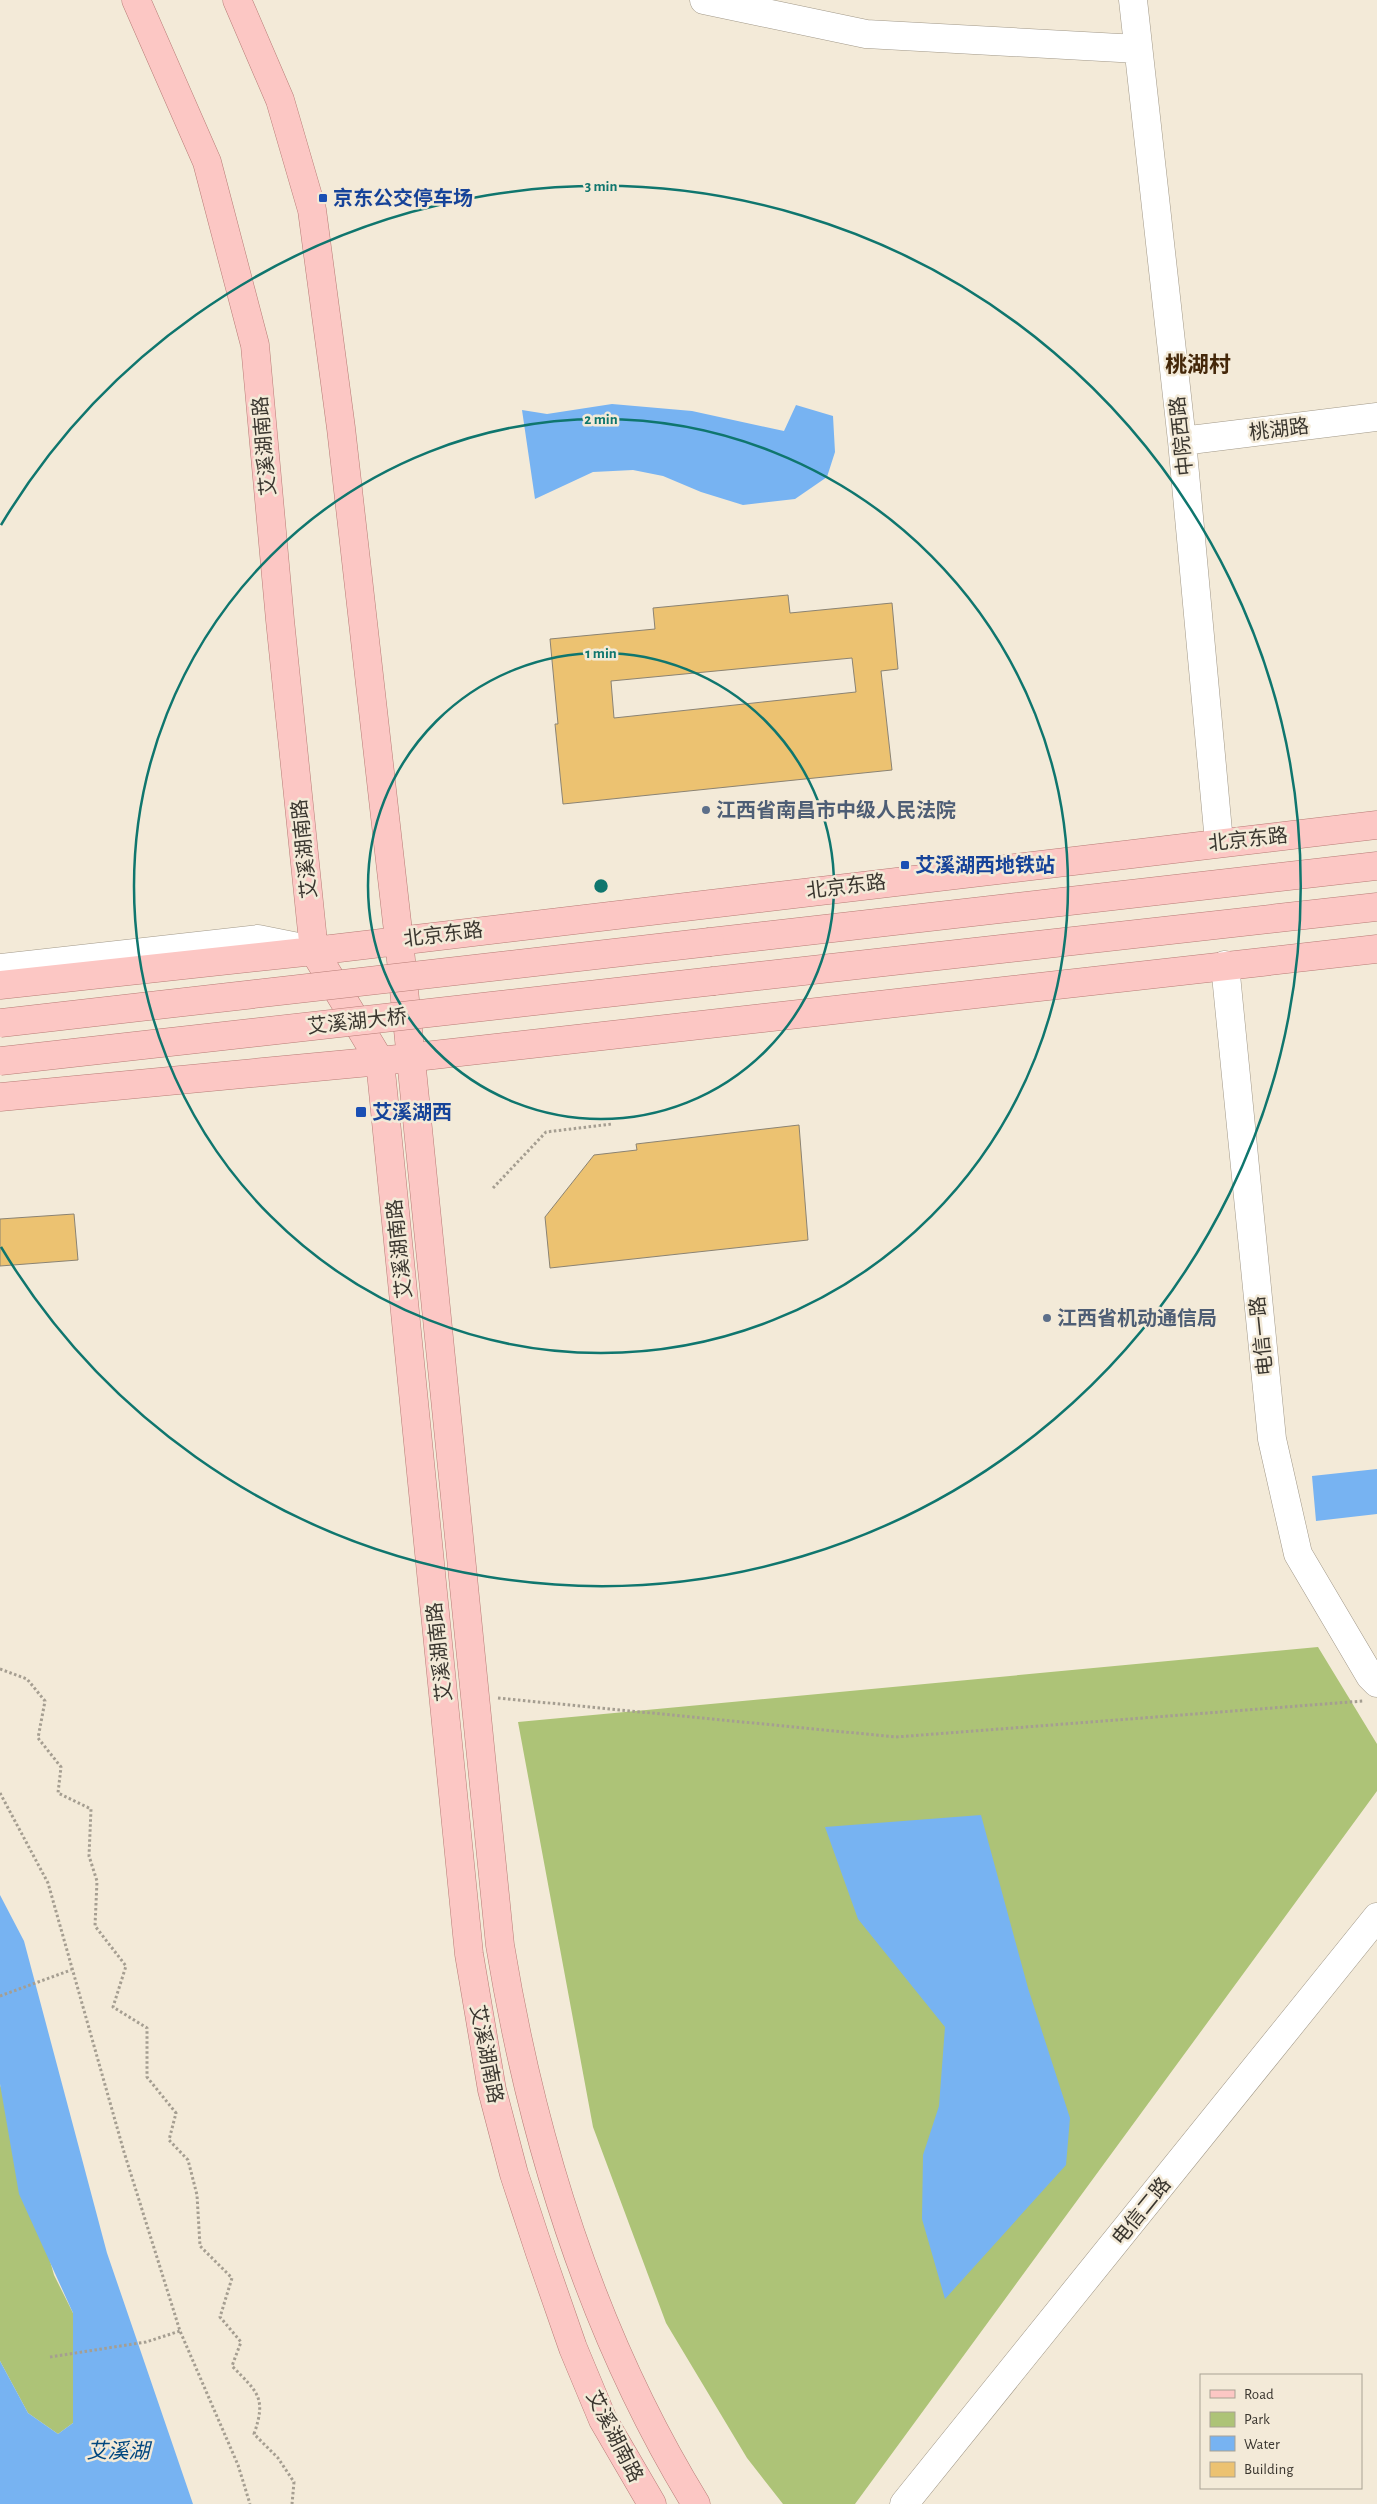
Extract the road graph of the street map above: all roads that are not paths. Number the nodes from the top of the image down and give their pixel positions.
1 (136, 0) edge
2 (237, 0) edge
3 (704, 0) edge
4 (1133, 0) edge
5 (1138, 49) junction
6 (1377, 417) edge
7 (1182, 441) junction
8 (1377, 825) edge
9 (1219, 842) junction
10 (1377, 866) edge
11 (1377, 907) edge
12 (399, 940) junction
13 (710, 942) joint
14 (1377, 949) edge
15 (314, 951) junction
16 (1225, 965) junction
17 (0, 968) edge
18 (0, 985) edge
19 (0, 1023) edge
20 (411, 1057) junction
21 (0, 1061) edge
22 (380, 1061) junction
23 (0, 1097) edge
24 (0, 1110) edge
25 (1372, 1692) edge
26 (1377, 1917) edge
27 (652, 2504) edge
28 (696, 2504) edge
29 (904, 2504) edge

1 - 15 main road, 艾溪湖南路
2 - 12 main road, 艾溪湖南路
3 - 5 street
4 - 5 street, 中院西路
5 - 7 street, 中院西路
6 - 7 street, 桃湖路
7 - 9 street, 中院西路
8 - 9 main road, 北京东路
9 - 12 main road, 北京东路
10 - 13 main road, 北京东路
11 - 21 main road, 艾溪湖大桥, bridge
12 - 15 main road, 北京东路
12 - 20 main road, 艾溪湖南路
13 - 19 main road, 艾溪湖大桥, bridge
14 - 16 main road
15 - 17 street
15 - 18 main road, 北京东路
15 - 22 main road, 艾溪湖南路
16 - 20 main road
16 - 25 street, 电信一路
20 - 22 main road
20 - 28 main road, 艾溪湖南路
22 - 23 main road
22 - 24 street
22 - 27 main road, 艾溪湖南路
26 - 29 street, 电信二路

